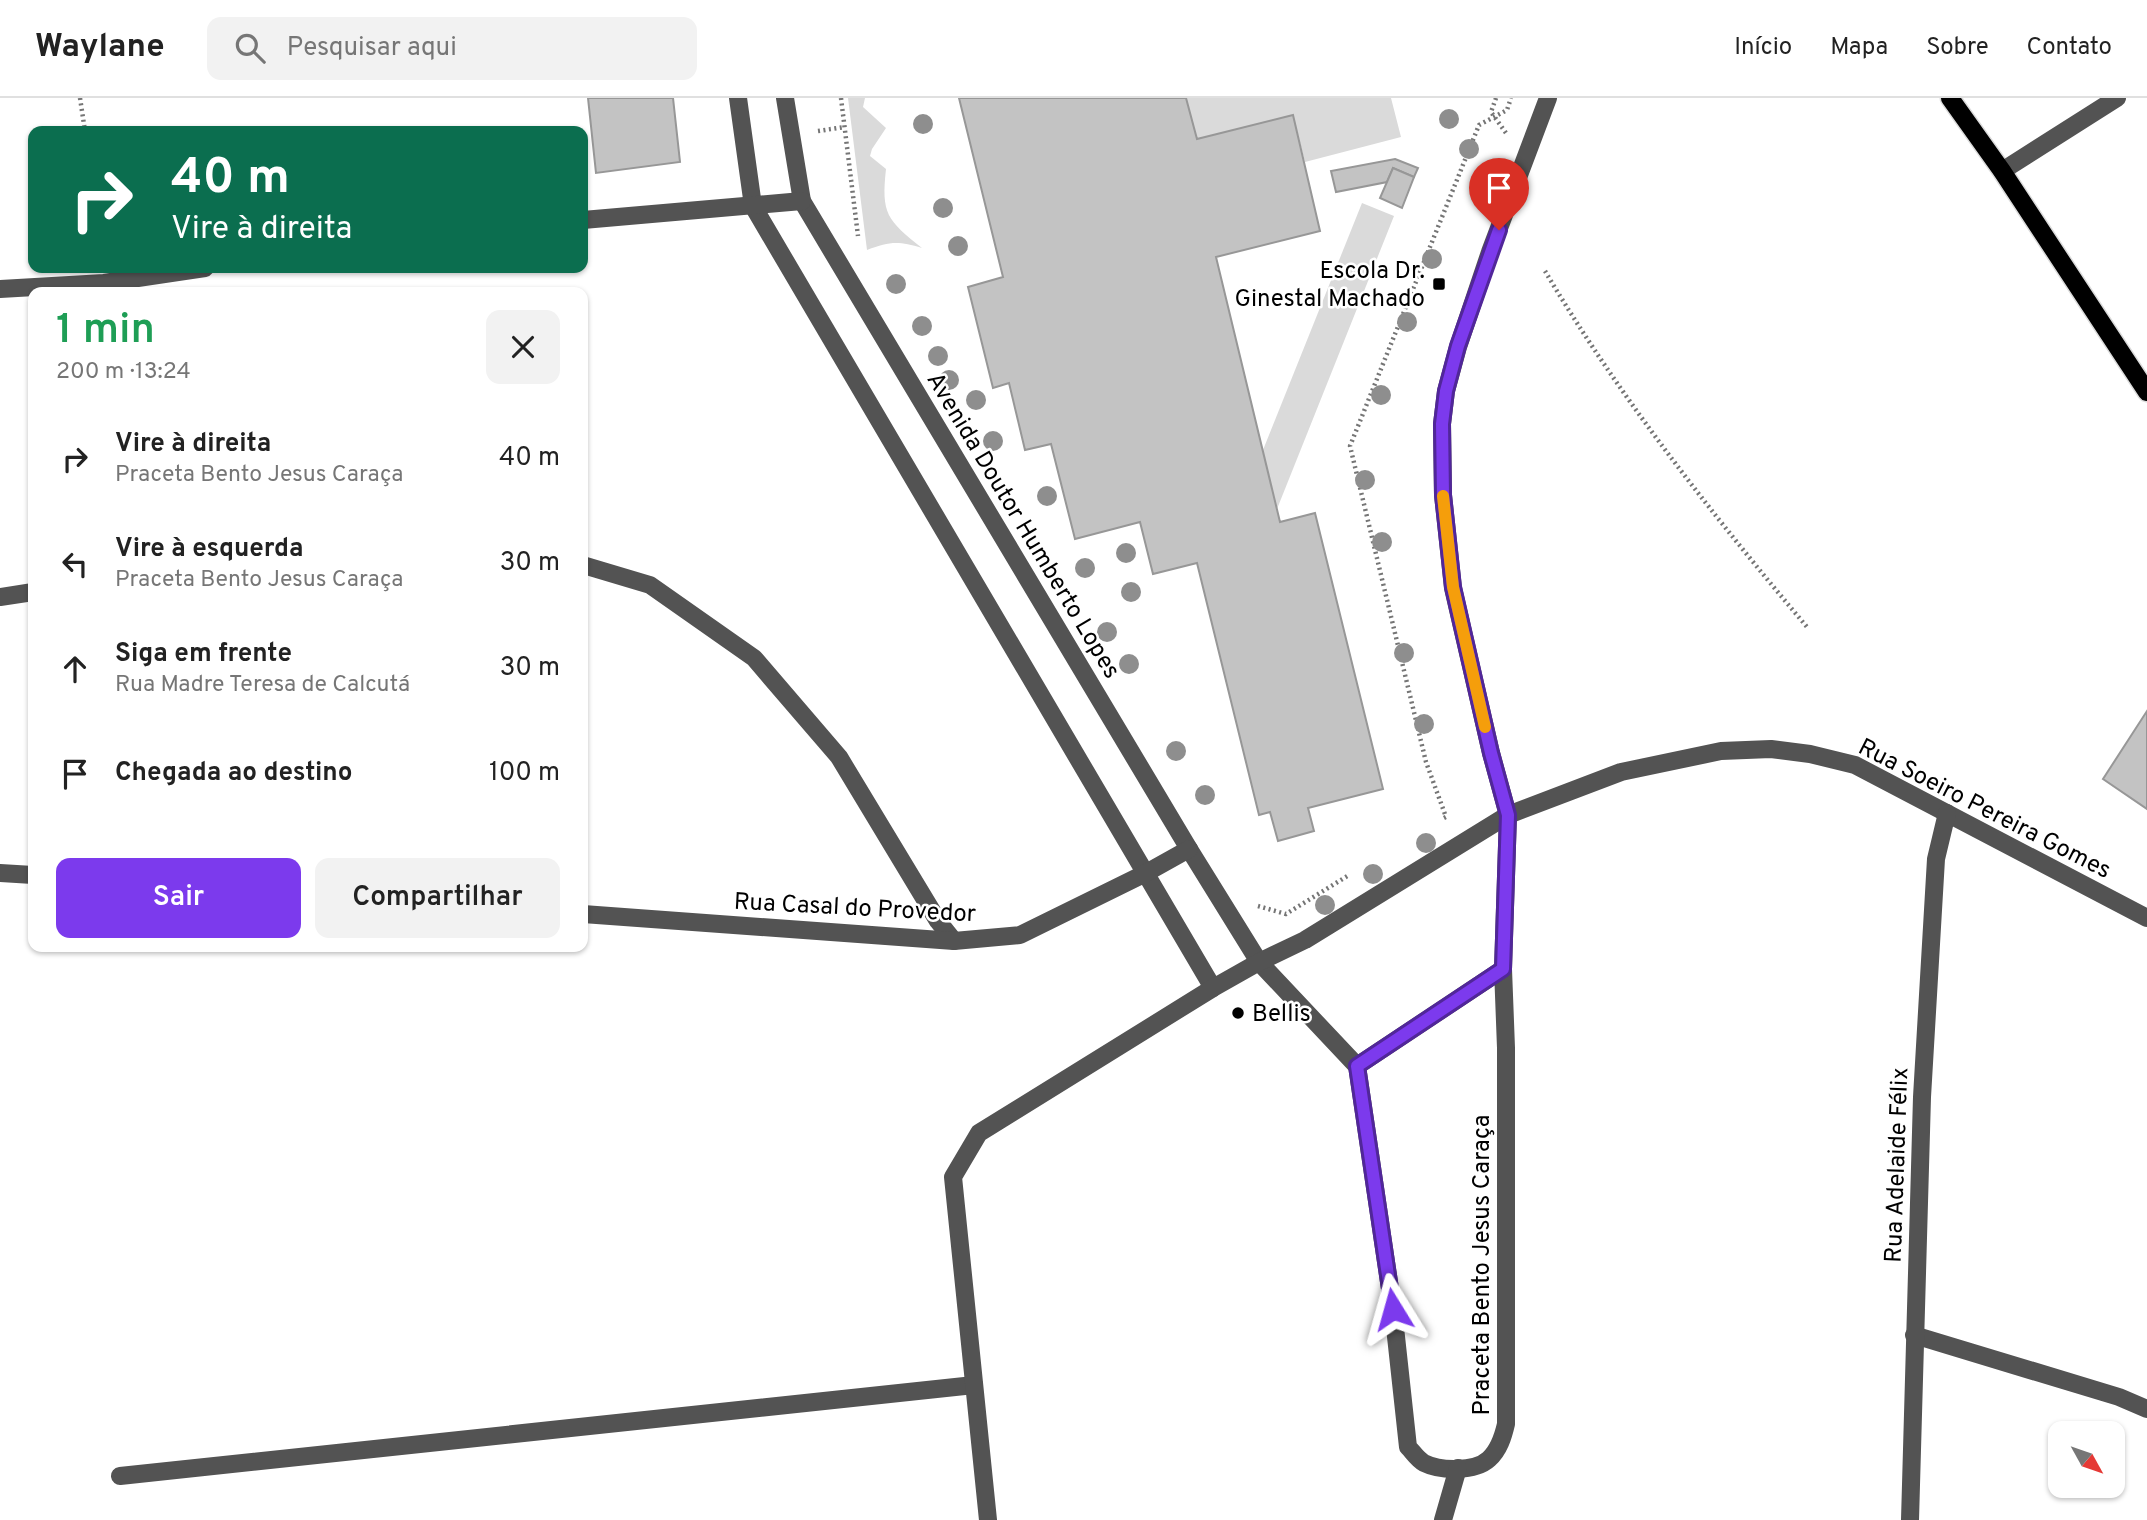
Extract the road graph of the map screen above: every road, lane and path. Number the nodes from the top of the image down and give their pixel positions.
1 (80, 98) edge
2 (738, 98) edge
3 (785, 98) edge
4 (841, 98) edge
5 (1511, 98) edge
6 (1548, 98) edge
7 (1950, 98) edge
8 (2117, 98) edge
9 (84, 126) edge
10 (845, 128) junction
11 (815, 132) dead end
12 (2002, 171) junction
13 (802, 201) junction
14 (753, 206) junction
15 (588, 220) edge
16 (859, 244) dead end
17 (1545, 271) dead end
18 (171, 273) edge
19 (28, 287) edge
20 (35, 287) edge
21 (0, 289) edge
22 (2147, 392) edge
23 (588, 566) edge
24 (28, 593) edge
25 (0, 597) edge
26 (1807, 627) dead end
27 (1947, 813) junction
28 (1508, 815) junction
29 (1434, 824) dead end
30 (1189, 849) junction
31 (0, 873) edge
32 (1146, 873) junction
33 (28, 875) edge
34 (1350, 875) dead end
35 (1250, 896) dead end
36 (588, 914) edge
37 (2147, 918) edge
38 (954, 941) junction
39 (1259, 962) junction
40 (1503, 969) junction
41 (1213, 988) junction
42 (1357, 1066) junction
43 (1914, 1335) junction
44 (974, 1385) junction
45 (2147, 1409) edge
46 (1458, 1468) junction
47 (120, 1476) dead end
48 (988, 1520) edge
49 (1443, 1520) edge
50 (1910, 1520) edge

1 - 9 path
2 - 14 street
3 - 13 street, Avenida Doutor Humberto Lopes
4 - 10 path
5 - 29 path
6 - 28 street, Praceta Bento Jesus Caraça
7 - 12 main road
8 - 12 street
10 - 11 path
10 - 16 path
12 - 22 main road
13 - 14 street
13 - 30 street, Avenida Doutor Humberto Lopes
14 - 15 street
14 - 32 street
17 - 26 path
18 - 20 street
19 - 21 street
23 - 38 street
24 - 25 street
27 - 28 street, Rua Soeiro Pereira Gomes
27 - 37 street, Rua Soeiro Pereira Gomes
27 - 43 street, Rua Adelaide Félix
28 - 39 street, Rua Soeiro Pereira Gomes
28 - 40 street, Praceta Bento Jesus Caraça
30 - 32 street, Rua Casal do Provedor
30 - 39 street, Avenida Doutor Humberto Lopes
31 - 33 street
32 - 38 street, Rua Casal do Provedor
32 - 41 street
34 - 35 path
36 - 38 street, Rua Casal do Provedor
39 - 41 street, Rua Soeiro Pereira Gomes
39 - 42 street
40 - 42 street
40 - 46 street, Praceta Bento Jesus Caraça
41 - 44 street, Rua Soeiro Pereira Gomes
42 - 46 street, Praceta Bento Jesus Caraça
43 - 45 street
43 - 50 street, Rua Adelaide Félix
44 - 47 street
44 - 48 street, Rua Soeiro Pereira Gomes
46 - 49 street

